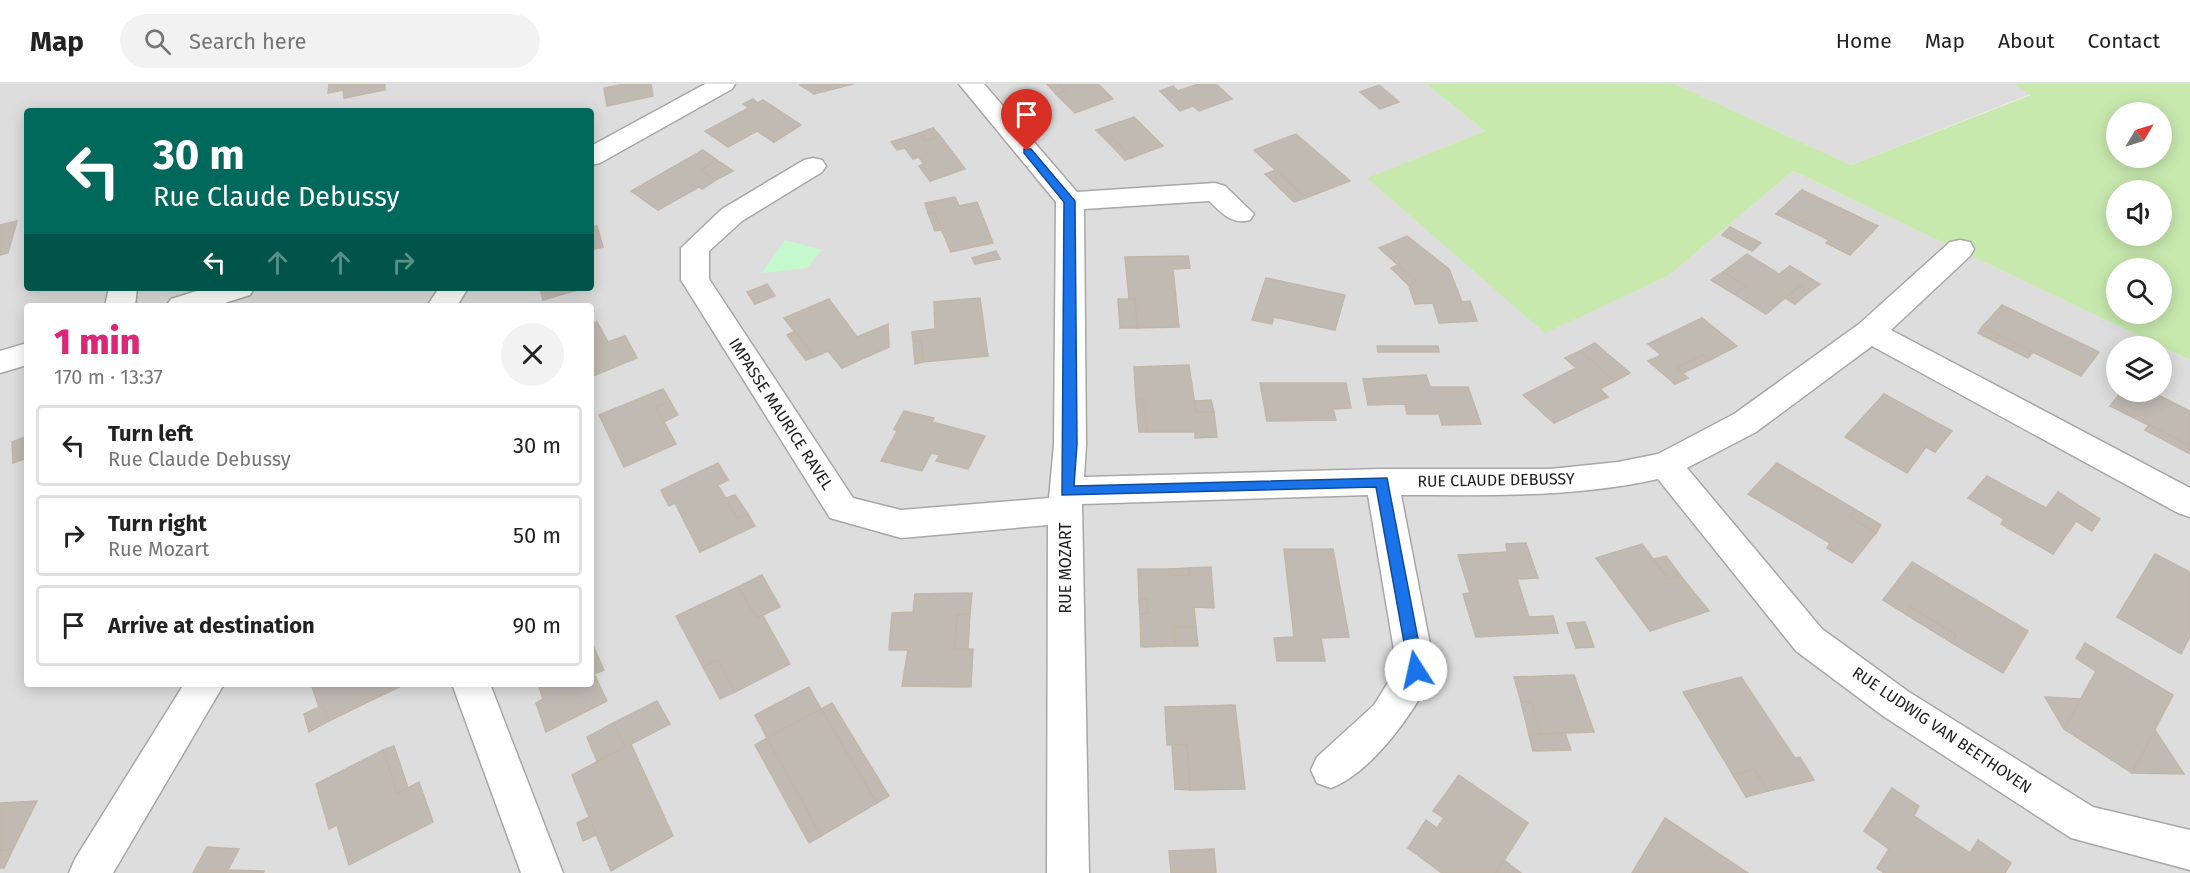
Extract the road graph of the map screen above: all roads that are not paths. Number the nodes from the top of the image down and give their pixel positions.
1 (723, 84) edge
2 (971, 84) edge
3 (594, 155) edge
4 (813, 166) dead end
5 (1070, 201) junction
6 (1240, 214) dead end
7 (1960, 249) dead end
8 (230, 291) edge
9 (191, 303) edge
10 (1870, 332) junction
11 (24, 355) edge
12 (0, 362) edge
13 (1665, 465) junction
14 (1382, 482) junction
15 (1066, 501) junction
16 (2190, 504) edge
17 (203, 687) edge
18 (472, 687) edge
19 (1331, 770) dead end
20 (2190, 850) edge
21 (90, 873) edge
22 (542, 873) edge
23 (1068, 873) edge

1 - 3 street
2 - 5 street
4 - 15 street, IMPASSE MAURICE RAVEL
5 - 6 street
5 - 15 street, RUE MOZART
7 - 10 street, RUE CLAUDE DEBUSSY
8 - 9 street
10 - 13 street, RUE CLAUDE DEBUSSY
10 - 16 street
11 - 12 street
13 - 14 street, RUE CLAUDE DEBUSSY
13 - 20 street, RUE LUDWIG VAN BEETHOVEN
14 - 15 street, RUE CLAUDE DEBUSSY
14 - 19 street
15 - 23 street, RUE MOZART
17 - 21 street
18 - 22 street

